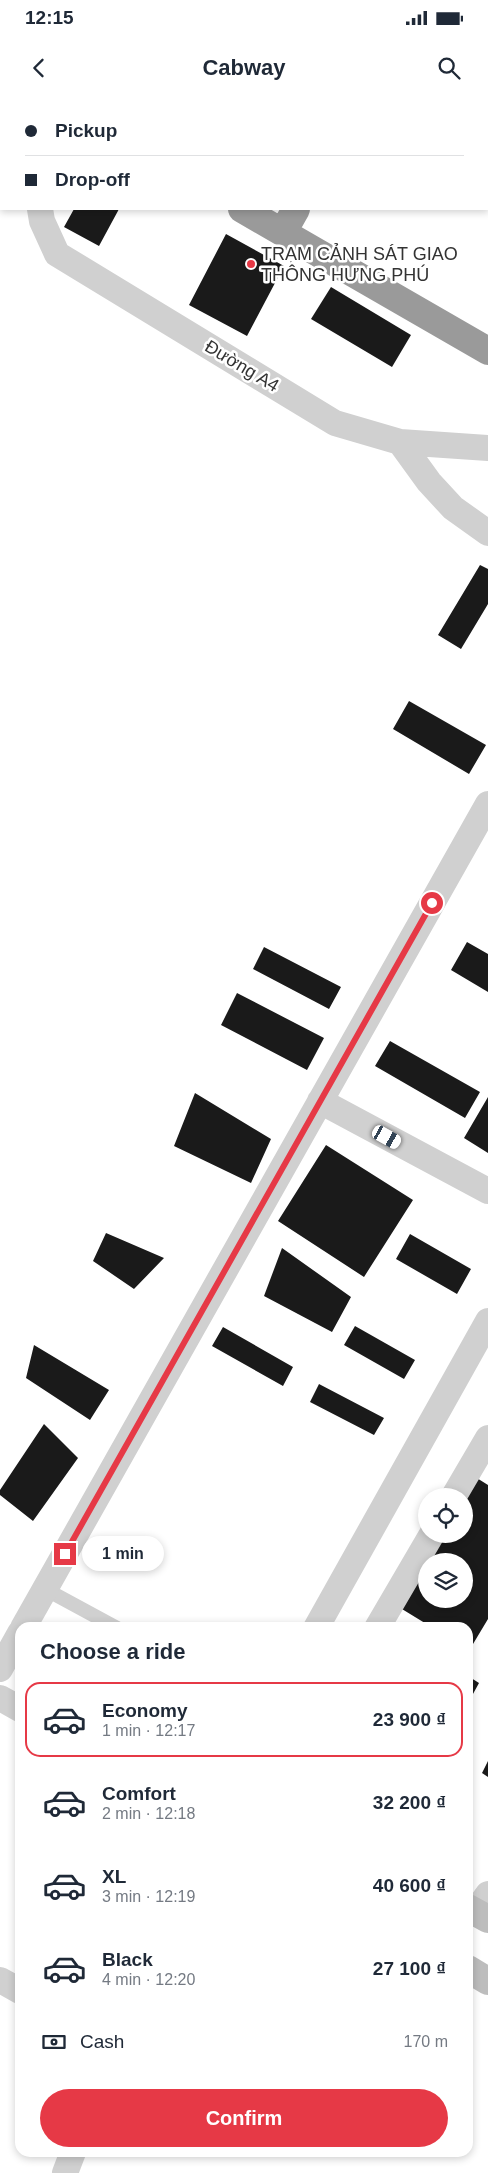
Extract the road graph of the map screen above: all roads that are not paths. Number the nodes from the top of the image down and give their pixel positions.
1 (40, 210) edge
2 (246, 210) edge
3 (289, 220) edge
4 (488, 350) edge
5 (400, 442) junction
6 (488, 448) edge
7 (488, 533) edge
8 (488, 804) edge
9 (320, 1101) junction
10 (488, 1191) edge
11 (488, 1321) edge
12 (488, 1438) edge
13 (459, 1488) edge
14 (427, 1543) edge
15 (45, 1589) junction
16 (26, 1622) edge
17 (106, 1622) edge
18 (319, 1622) edge
19 (381, 1622) edge
20 (15, 1642) edge
21 (0, 1669) edge
22 (0, 1698) edge
23 (15, 1706) edge
24 (473, 1972) edge
25 (0, 1980) edge
26 (488, 1981) edge
27 (15, 1989) edge
28 (71, 2157) edge
29 (65, 2173) edge

1 - 5 street, Đường A4
2 - 3 highway
3 - 4 highway
5 - 6 street, Đường A4
5 - 7 street
8 - 9 street
9 - 10 street
9 - 15 street
11 - 18 street
12 - 13 street
14 - 19 street
15 - 16 street
15 - 17 lane
20 - 21 street
22 - 23 street
24 - 26 street
25 - 27 street
28 - 29 street

